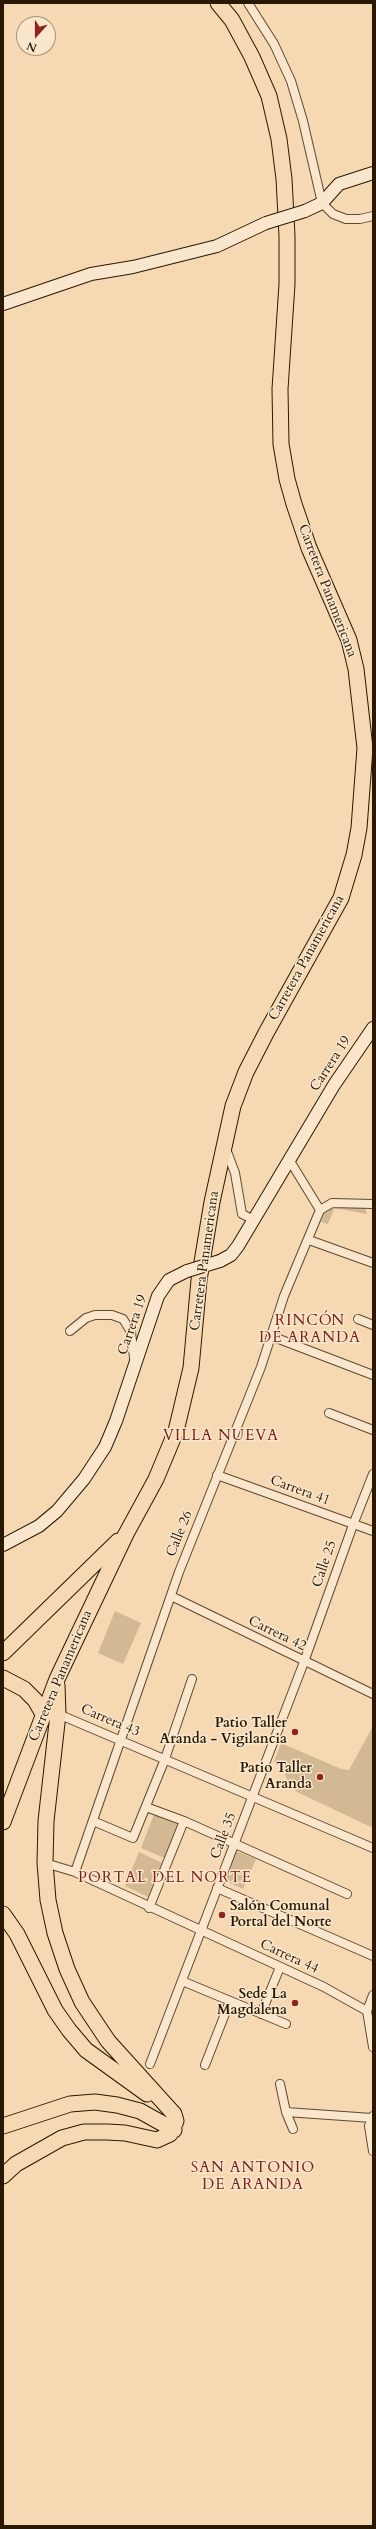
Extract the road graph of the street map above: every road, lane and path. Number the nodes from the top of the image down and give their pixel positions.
1 (218, 3) edge
2 (248, 3) edge
3 (373, 173) edge
4 (322, 203) junction
5 (373, 216) edge
6 (3, 304) edge
7 (373, 1028) edge
8 (224, 1142) junction
9 (290, 1161) junction
10 (373, 1204) edge
11 (320, 1210) junction
12 (254, 1220) junction
13 (309, 1240) junction
14 (373, 1263) edge
15 (358, 1319) dead end
16 (373, 1325) edge
17 (70, 1331) dead end
18 (271, 1336) junction
19 (373, 1374) edge
20 (130, 1381) junction
21 (329, 1413) dead end
22 (373, 1430) edge
23 (373, 1474) edge
24 (217, 1475) junction
25 (353, 1525) junction
26 (373, 1531) edge
27 (126, 1534) junction
28 (3, 1545) edge
29 (171, 1596) junction
30 (3, 1653) edge
31 (304, 1662) junction
32 (3, 1678) edge
33 (192, 1679) dead end
34 (373, 1694) edge
35 (50, 1714) junction
36 (121, 1740) junction
37 (165, 1759) junction
38 (253, 1796) junction
39 (146, 1807) junction
40 (93, 1821) junction
41 (184, 1821) junction
42 (3, 1822) edge
43 (235, 1843) junction
44 (373, 1848) edge
45 (45, 1863) junction
46 (75, 1872) junction
47 (217, 1888) junction
48 (347, 1894) dead end
49 (149, 1908) junction
50 (3, 1914) edge
51 (201, 1931) junction
52 (373, 1956) edge
53 (280, 1967) junction
54 (182, 1980) junction
55 (373, 1995) edge
56 (230, 2001) junction
57 (370, 2010) edge
58 (261, 2014) junction
59 (286, 2024) dead end
60 (373, 2047) edge
61 (150, 2064) dead end
62 (205, 2065) dead end
63 (280, 2084) dead end
64 (286, 2112) junction
65 (174, 2114) junction
66 (372, 2117) edge
67 (3, 2126) edge
68 (293, 2129) dead end
69 (174, 2130) junction
70 (373, 2151) edge
71 (3, 2176) edge

1 - 8 highway, Carretera Panamericana
2 - 4 street
3 - 4 street
4 - 5 street
4 - 6 street, bridge
7 - 9 street, Carrera 19
8 - 12 street
8 - 27 highway, Carretera Panamericana
9 - 11 street
9 - 12 street, Carrera 19
10 - 11 street
11 - 13 street, Calle 26
12 - 20 street, Carrera 19, bridge
13 - 14 street
13 - 18 street, Calle 26
15 - 16 street
17 - 20 street
18 - 19 street
18 - 24 street, Calle 26
20 - 28 street, Carrera 19
21 - 22 street
23 - 25 street, Calle 25
24 - 25 street, Carrera 41
24 - 29 street, Calle 26
25 - 26 street, Carrera 41
25 - 31 street, Calle 25
27 - 30 highway, Carretera Panamericana
27 - 35 highway, Carretera Panamericana
29 - 31 street, Carrera 42
29 - 36 street, Calle 26
31 - 34 street, Carrera 42
31 - 38 street, Calle 35
32 - 35 highway
33 - 37 street
35 - 36 street, Carrera 43
35 - 42 highway, Carretera Panamericana
35 - 45 highway
36 - 37 street, Carrera 43
36 - 40 street, Calle 26
37 - 38 street, Carrera 43
37 - 39 street
38 - 43 street, Calle 35
38 - 44 street, Carrera 43
39 - 40 street
39 - 41 street
40 - 46 street, Calle 26
41 - 43 street
41 - 49 street
43 - 47 street, Calle 35
43 - 48 street
45 - 46 street, Carrera 44
45 - 65 highway
46 - 49 street, Carrera 44
47 - 51 street, Calle 35
47 - 52 street
49 - 51 street, Carrera 44
50 - 65 highway
51 - 53 street, Carrera 44
51 - 54 street, Calle 35
53 - 57 street, Carrera 44
53 - 58 street
54 - 56 street
54 - 61 street, Calle 35
55 - 57 street
56 - 58 street
56 - 62 street
57 - 60 street
58 - 59 street
63 - 64 street
64 - 66 street
64 - 68 street
65 - 69 highway
66 - 70 street
67 - 69 highway
69 - 71 highway

